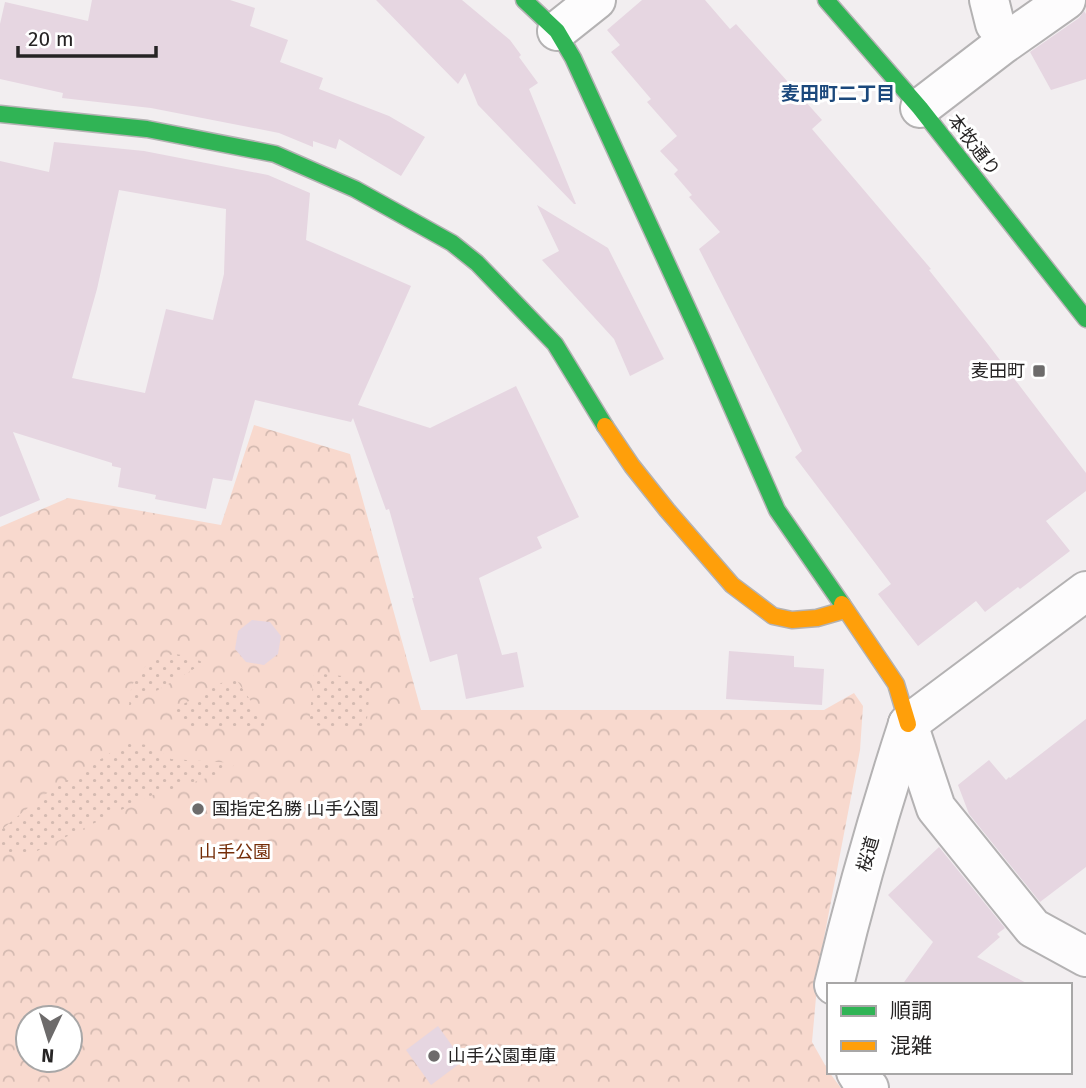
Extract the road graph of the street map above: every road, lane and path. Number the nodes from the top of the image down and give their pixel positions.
1 (524, 0) edge
2 (596, 0) edge
3 (826, 0) edge
4 (1066, 0) edge
5 (557, 31) junction
6 (920, 108) junction
7 (0, 114) edge
8 (1086, 319) edge
9 (1086, 591) edge
10 (845, 610) junction
11 (908, 724) junction
12 (1086, 957) edge
13 (834, 983) edge
14 (857, 1074) edge
15 (869, 1088) edge

1 - 5 street
2 - 5 street
3 - 6 street, 本牧通り
4 - 6 street
5 - 10 street
6 - 8 street, 本牧通り
7 - 10 street
9 - 11 street
10 - 11 street
11 - 12 street
11 - 13 street, 桜道
14 - 15 street

